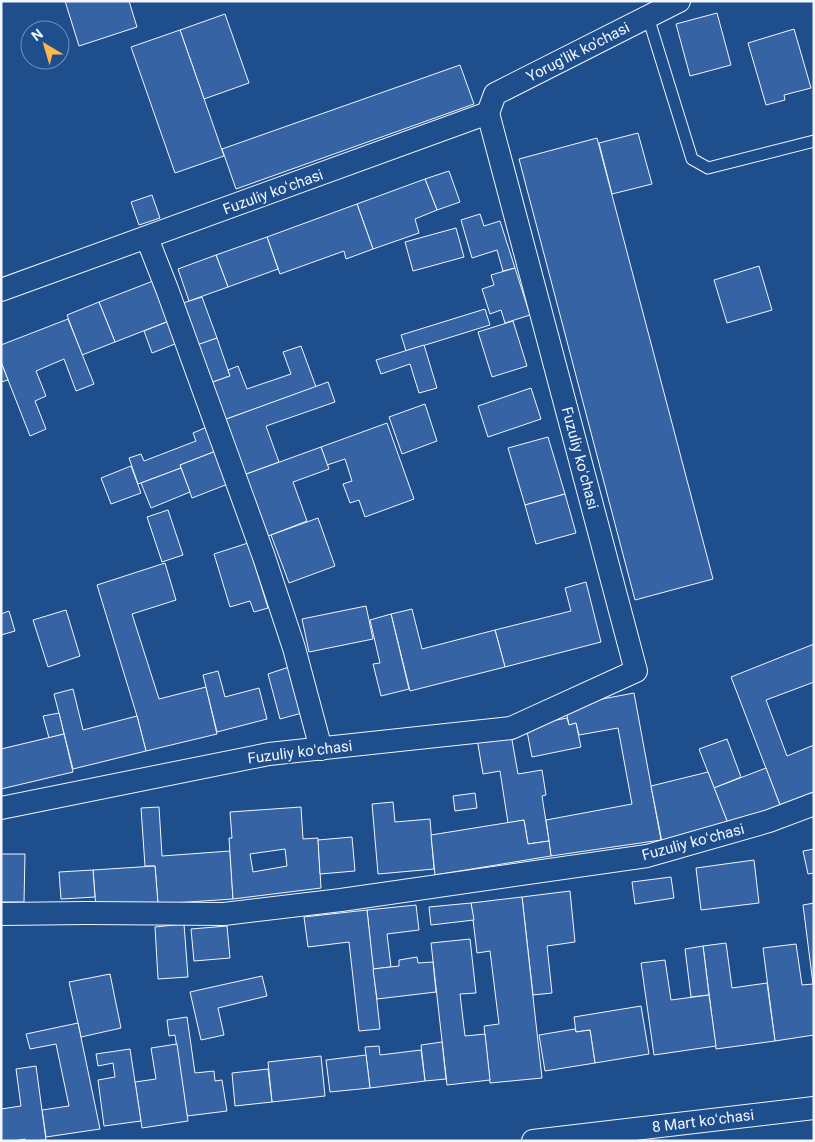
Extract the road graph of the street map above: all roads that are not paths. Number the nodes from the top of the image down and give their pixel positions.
1 (679, 1) edge
2 (648, 17) junction
3 (488, 114) junction
4 (814, 141) edge
5 (147, 238) junction
6 (1, 290) edge
7 (321, 749) junction
8 (814, 804) edge
9 (1, 808) edge
10 (1, 914) edge
11 (814, 1108) edge
12 (533, 1141) edge

1 - 2 street, Yorug'lik ko'chasi
2 - 3 street, Yorug'lik ko'chasi
2 - 4 lane
3 - 5 street, Fuzuliy koʻchasi
3 - 7 street, Fuzuliy koʻchasi
5 - 6 street, Fuzuliy koʻchasi
5 - 7 street
7 - 9 street, Fuzuliy koʻchasi
8 - 10 street, Fuzuliy koʻchasi
11 - 12 street, 8 Mart koʻchasi

